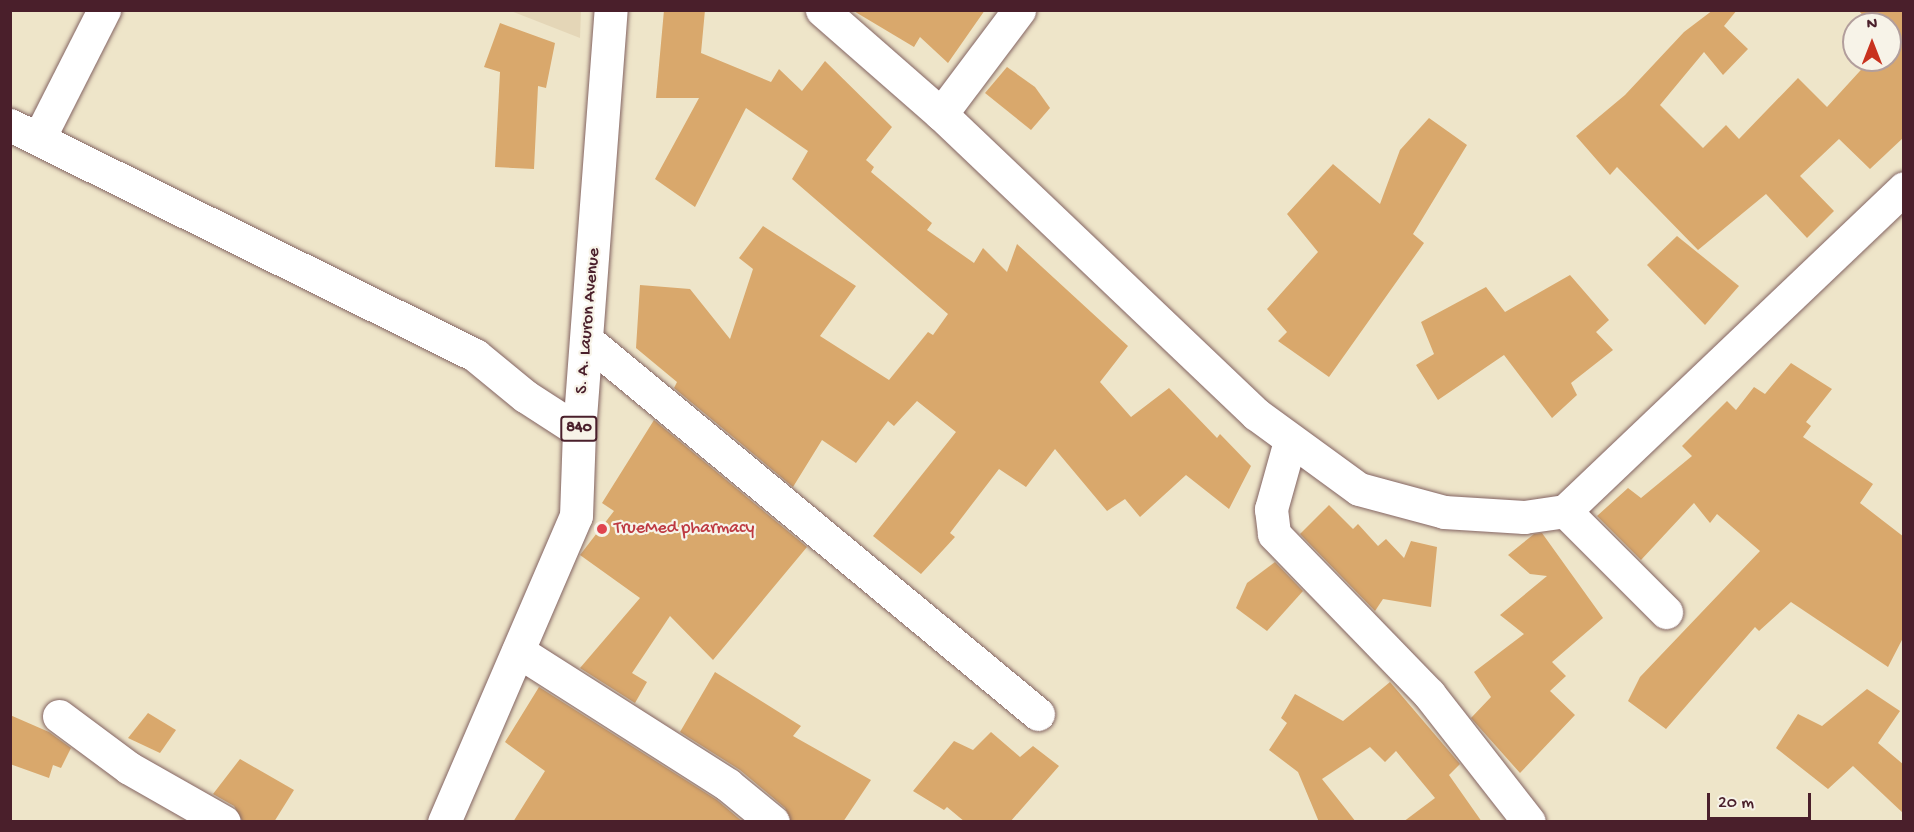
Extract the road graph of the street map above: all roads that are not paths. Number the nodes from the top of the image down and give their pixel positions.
1 (104, 10) edge
2 (611, 10) edge
3 (822, 10) edge
4 (1019, 10) edge
5 (942, 114) junction
6 (25, 131) edge
7 (1904, 188) edge
8 (589, 342) junction
9 (579, 431) junction
10 (1290, 441) junction
11 (1565, 511) junction
12 (1666, 612) dead end
13 (518, 651) junction
14 (1038, 714) dead end
15 (59, 716) dead end
16 (224, 822) edge
17 (444, 822) edge
18 (773, 822) edge
19 (1529, 822) edge

1 - 6 main road
2 - 8 main road, S. A. Lauron Avenue / 840
3 - 5 main road
4 - 5 main road
5 - 10 main road
6 - 9 main road
7 - 11 main road
8 - 9 main road, S. A. Lauron Avenue / 840
8 - 14 main road
9 - 13 main road, S. A. Lauron Avenue / 840
10 - 11 main road
10 - 19 main road
11 - 12 main road
13 - 17 main road, S. A. Lauron Avenue / 840
13 - 18 main road
15 - 16 main road

